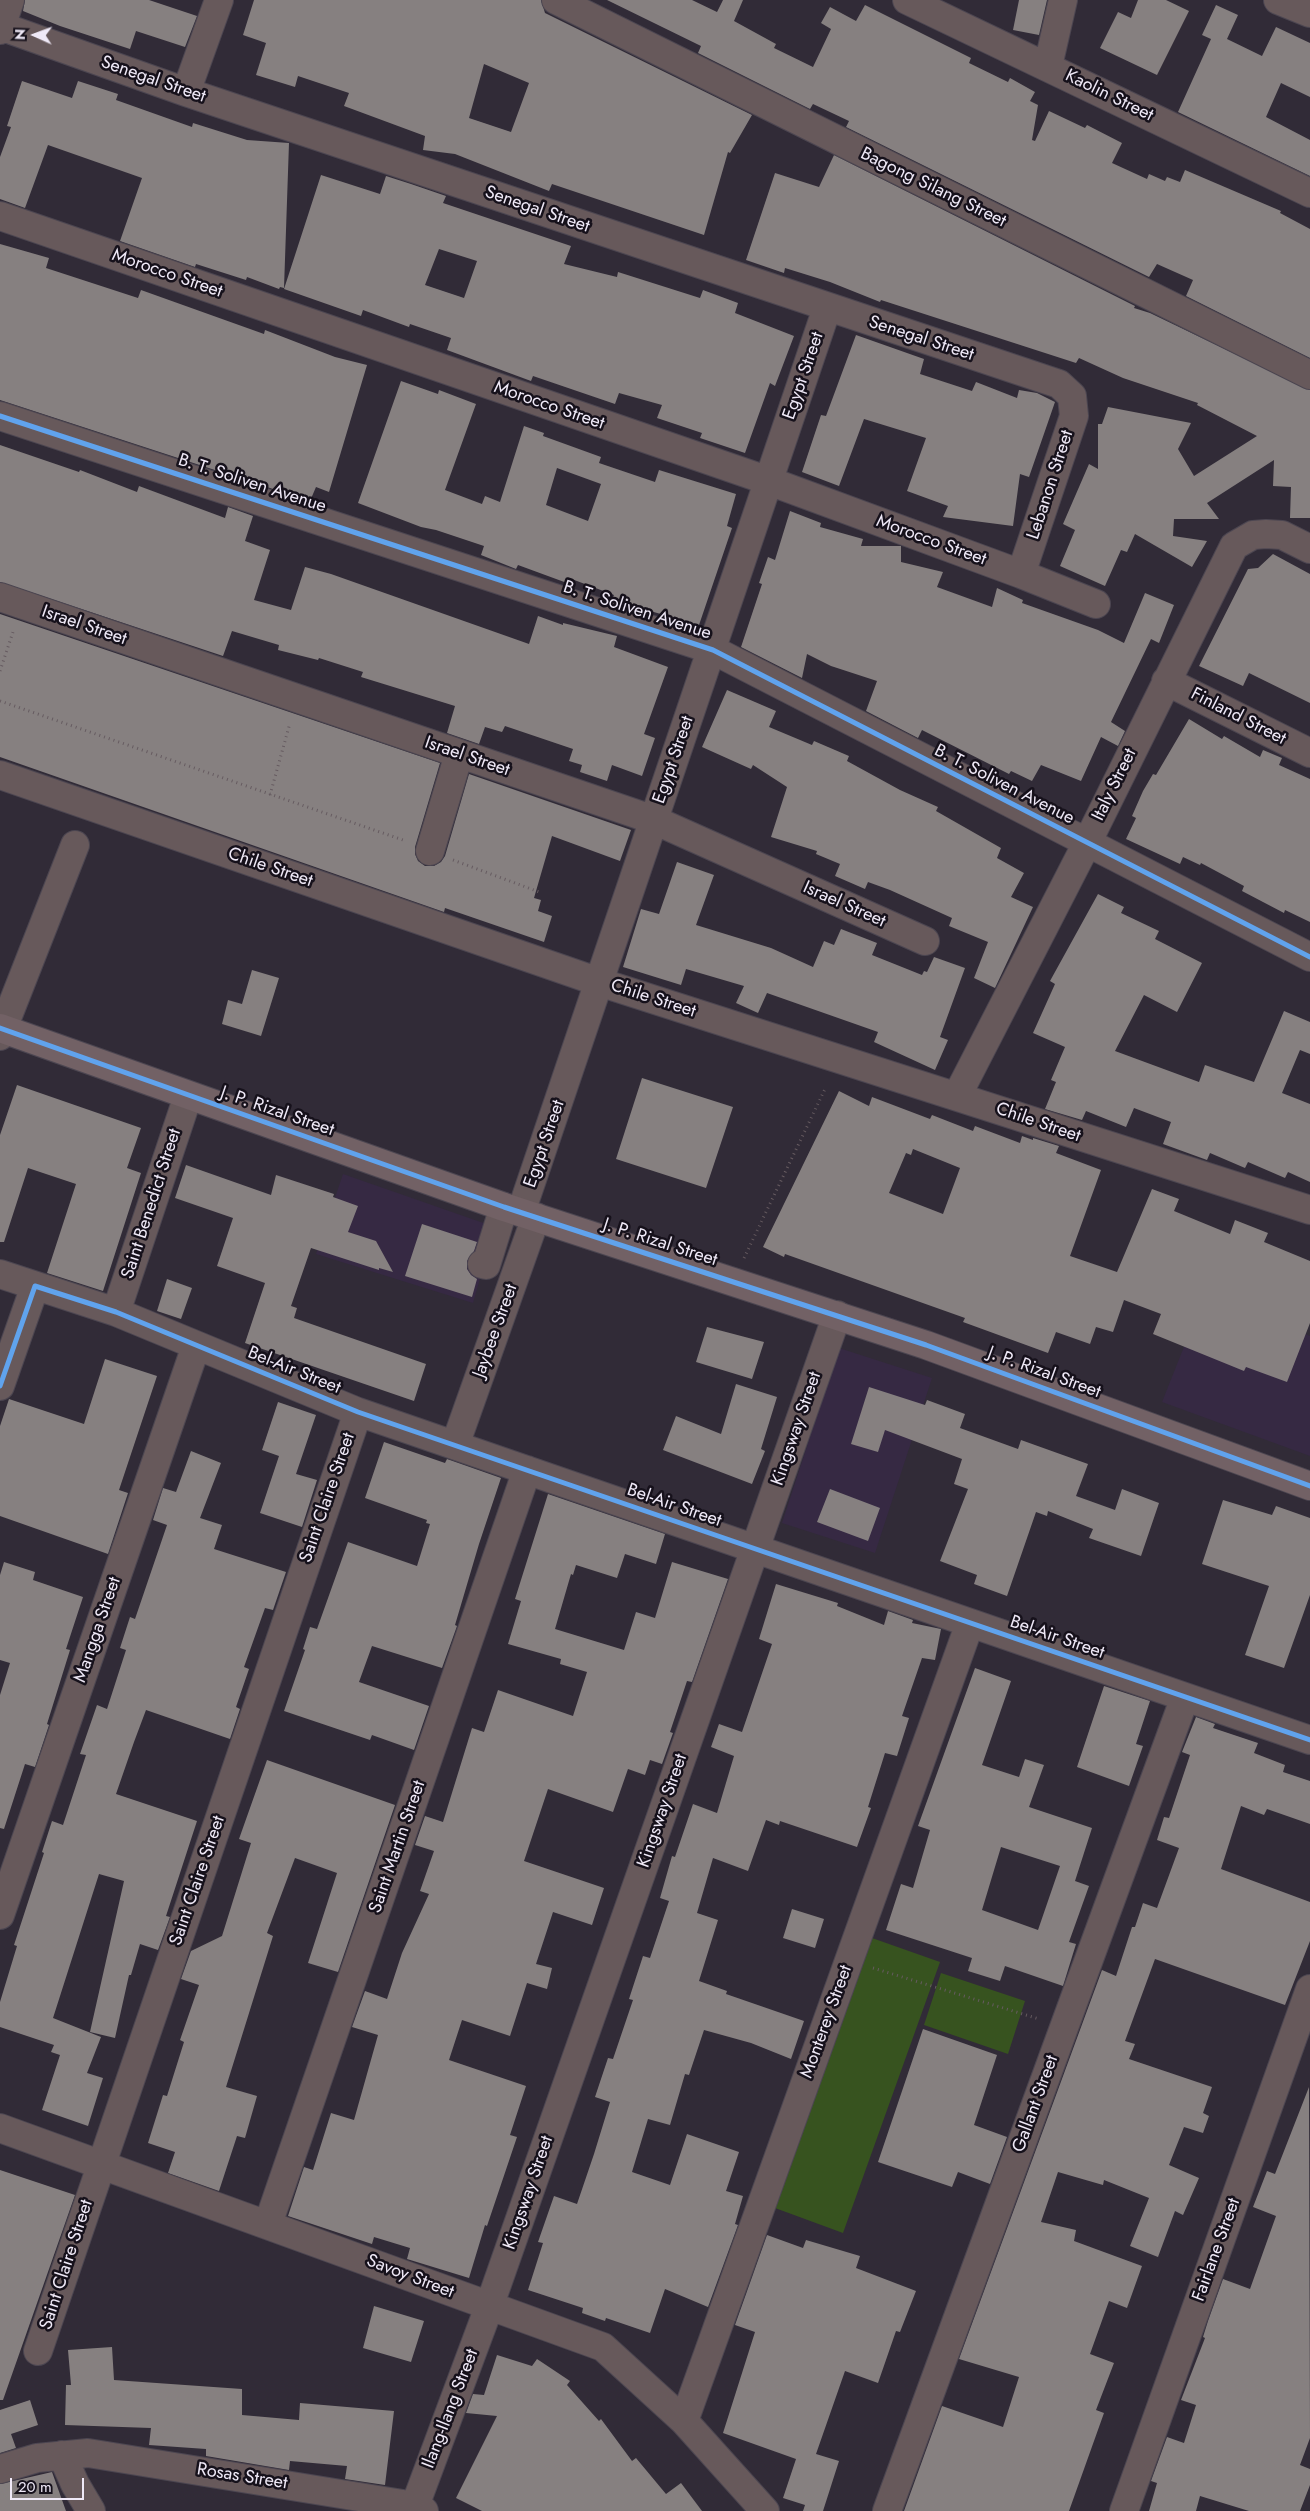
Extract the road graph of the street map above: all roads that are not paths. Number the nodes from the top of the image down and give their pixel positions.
1 (10, 0) edge
2 (219, 0) edge
3 (556, 0) edge
4 (908, 0) edge
5 (1063, 0) edge
6 (1278, 0) edge
7 (1310, 13) edge
8 (0, 28) edge
9 (1048, 66) junction
10 (186, 92) junction
11 (1310, 193) edge
12 (0, 216) edge
13 (827, 308) junction
14 (1310, 375) edge
15 (1072, 396) joint
16 (0, 416) edge
17 (769, 481) junction
18 (1310, 549) edge
19 (1021, 574) junction
20 (11, 601) edge
21 (1096, 604) dead end
22 (712, 650) junction
23 (1166, 680) junction
24 (1310, 753) edge
25 (459, 754) junction
26 (0, 775) edge
27 (654, 820) junction
28 (1087, 843) junction
29 (75, 845) dead end
30 (430, 851) road end
31 (925, 941) dead end
32 (1310, 958) edge
33 (599, 982) junction
34 (1, 1031) edge
35 (188, 1096) junction
36 (957, 1096) junction
37 (1310, 1210) edge
38 (520, 1212) junction
39 (0, 1274) edge
40 (516, 1275) junction
41 (35, 1286) junction
42 (116, 1312) junction
43 (837, 1315) junction
44 (196, 1346) junction
45 (0, 1386) edge
46 (358, 1412) junction
47 (455, 1445) junction
48 (527, 1470) junction
49 (1310, 1486) edge
50 (755, 1548) junction
51 (970, 1623) junction
52 (1185, 1697) junction
53 (1310, 1740) edge
54 (0, 1915) edge
55 (1310, 1989) edge
56 (0, 2128) edge
57 (101, 2164) junction
58 (268, 2224) junction
59 (489, 2307) junction
60 (38, 2351) dead end
61 (684, 2421) junction
62 (62, 2454) junction
63 (0, 2469) edge
64 (417, 2509) edge
65 (91, 2511) edge
66 (765, 2511) edge
67 (887, 2511) edge
68 (1124, 2511) edge

1 - 8 street
2 - 10 street
3 - 14 street, Bagong Silang Street
4 - 9 street, Kaolin Street
5 - 9 street
6 - 7 street
8 - 10 street, Senegal Street
9 - 11 street, Kaolin Street
10 - 13 street, Senegal Street
12 - 17 street, Morocco Street
13 - 15 street, Senegal Street
13 - 17 street, Egypt Street
15 - 19 street, Lebanon Street
16 - 22 street, B. T. Soliven Avenue
17 - 19 street, Morocco Street
17 - 22 street, Egypt Street
18 - 23 street, Italy Street
19 - 21 street, Morocco Street
20 - 25 street, Israel Street
22 - 27 street, Egypt Street
22 - 28 street, B. T. Soliven Avenue
23 - 24 street, Finland Street
23 - 28 street, Italy Street
25 - 27 street, Israel Street
25 - 30 street
26 - 33 street, Chile Street
27 - 31 street, Israel Street
27 - 33 street, Egypt Street
28 - 32 street, B. T. Soliven Avenue
28 - 36 street, Italy Street
29 - 34 street
33 - 36 street, Chile Street
33 - 38 street, Egypt Street
34 - 35 main road, J. P. Rizal Street
35 - 38 main road, J. P. Rizal Street
35 - 42 street, Saint Benedict Street
36 - 37 street, Chile Street
38 - 40 street, Jaybee Street
38 - 40 street
38 - 43 main road, J. P. Rizal Street
39 - 41 street, Bel-Air Street
40 - 47 street, Jaybee Street
41 - 42 street, Bel-Air Street
41 - 45 street
42 - 44 street, Bel-Air Street
43 - 49 main road, J. P. Rizal Street
43 - 50 street, Kingsway Street
44 - 46 street, Bel-Air Street
44 - 54 street, Mangga Street
46 - 47 street, Bel-Air Street
46 - 57 street, Saint Claire Street
47 - 48 street, Bel-Air Street
48 - 50 street, Bel-Air Street
48 - 58 street, Saint Martin Street
50 - 51 street, Bel-Air Street
50 - 59 street, Kingsway Street
51 - 52 street, Bel-Air Street
51 - 61 street, Monterey Street
52 - 53 street, Bel-Air Street
52 - 67 street, Gallant Street
55 - 68 street, Fairlane Street
56 - 57 street, Savoy Street
57 - 58 street, Savoy Street
57 - 60 street, Saint Claire Street
58 - 59 street, Savoy Street
59 - 61 street, Savoy Street
59 - 64 street, Ilang-Ilang Street
61 - 66 street, Savoy Street
62 - 63 street, Rosas Street
62 - 64 street, Rosas Street
62 - 65 street

